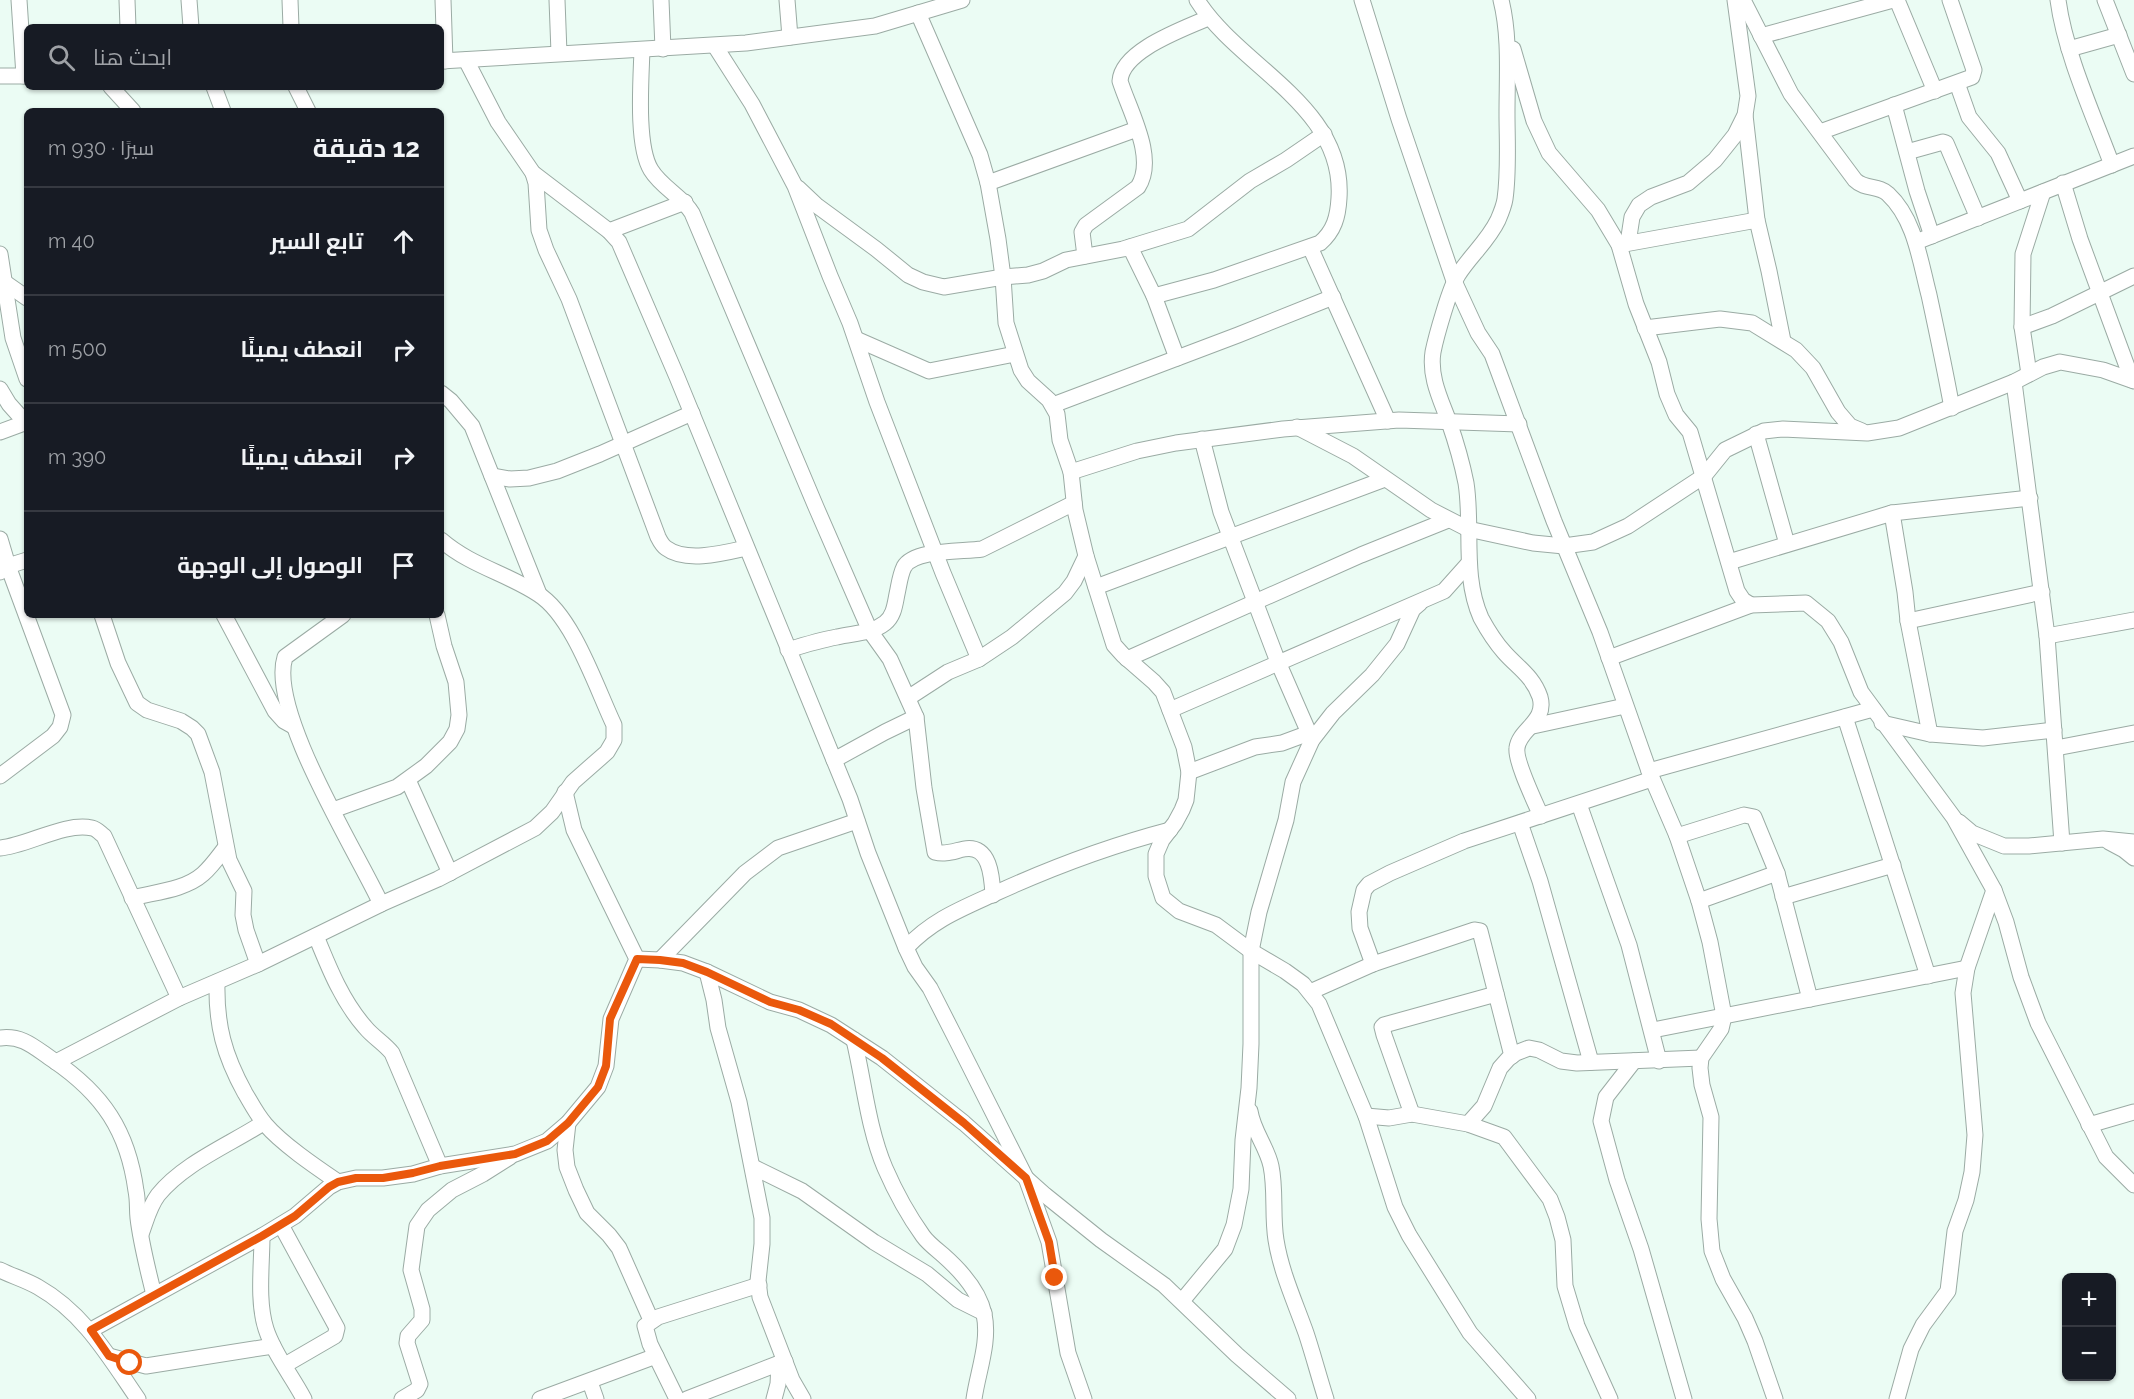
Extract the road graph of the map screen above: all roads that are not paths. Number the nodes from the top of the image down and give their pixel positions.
1 (20, 0) edge
2 (127, 0) edge
3 (189, 0) edge
4 (290, 0) edge
5 (443, 0) edge
6 (556, 0) edge
7 (661, 0) edge
8 (787, 0) edge
9 (962, 0) edge
10 (1197, 0) edge
11 (1362, 0) edge
12 (1501, 0) edge
13 (1735, 0) edge
14 (1743, 0) edge
15 (1895, 0) edge
16 (1950, 0) edge
17 (2058, 0) edge
18 (2105, 0) edge
19 (918, 14) junction
20 (1208, 18) junction
21 (1506, 20) junction
22 (128, 24) edge
23 (191, 24) edge
24 (291, 24) edge
25 (443, 24) edge
26 (2119, 34) junction
27 (1761, 36) junction
28 (790, 37) junction
29 (715, 46) junction
30 (663, 49) junction
31 (2069, 49) junction
32 (642, 50) junction
33 (559, 53) junction
34 (466, 60) junction
35 (24, 61) edge
36 (444, 61) edge
37 (2134, 74) edge
38 (0, 76) edge
39 (24, 76) edge
40 (1957, 84) junction
41 (114, 90) edge
42 (215, 90) edge
43 (298, 90) edge
44 (312, 90) edge
45 (1935, 91) junction
46 (1894, 105) junction
47 (307, 107) edge
48 (130, 108) edge
49 (222, 108) edge
50 (1745, 115) junction
51 (1137, 129) junction
52 (1820, 132) junction
53 (1324, 134) junction
54 (1907, 152) junction
55 (2134, 156) edge
56 (2112, 165) junction
57 (533, 173) junction
58 (988, 183) junction
59 (2063, 183) junction
60 (795, 186) junction
61 (2043, 192) junction
62 (2020, 201) junction
63 (685, 202) junction
64 (1978, 218) junction
65 (1756, 220) junction
66 (609, 231) junction
67 (1932, 236) junction
68 (1916, 242) junction
69 (1624, 244) junction
70 (1310, 246) junction
71 (1130, 247) junction
72 (0, 254) edge
73 (1085, 256) junction
74 (2134, 276) edge
75 (1003, 277) junction
76 (1454, 281) junction
77 (4, 282) junction
78 (2101, 292) junction
79 (24, 296) edge
80 (1154, 296) junction
81 (1333, 297) junction
82 (2022, 327) junction
83 (1645, 328) junction
84 (856, 339) junction
85 (1783, 342) junction
86 (1016, 354) junction
87 (1178, 358) junction
88 (24, 370) edge
89 (2029, 374) junction
90 (2133, 381) edge
91 (2014, 382) junction
92 (0, 389) edge
93 (444, 396) edge
94 (1053, 405) junction
95 (1952, 408) junction
96 (0, 409) edge
97 (692, 413) junction
98 (24, 420) edge
99 (24, 421) edge
100 (1388, 421) junction
101 (1449, 421) junction
102 (24, 424) edge
103 (1519, 424) junction
104 (1298, 427) junction
105 (0, 432) edge
106 (1867, 433) junction
107 (1756, 434) junction
108 (1202, 439) junction
109 (622, 444) junction
110 (1071, 472) junction
111 (492, 476) junction
112 (1704, 476) junction
113 (1385, 479) junction
114 (2030, 498) junction
115 (1074, 503) junction
116 (1892, 513) junction
117 (1448, 520) junction
118 (1468, 529) junction
119 (1231, 538) junction
120 (0, 539) edge
121 (444, 543) edge
122 (1787, 544) junction
123 (1564, 546) junction
124 (746, 548) junction
125 (935, 552) junction
126 (1086, 556) junction
127 (24, 561) edge
128 (1729, 562) junction
129 (1469, 563) junction
130 (4, 569) edge
131 (1096, 587) junction
132 (2042, 592) junction
133 (539, 594) junction
134 (1256, 603) junction
135 (1420, 603) junction
136 (1752, 605) junction
137 (103, 618) edge
138 (226, 618) edge
139 (339, 618) edge
140 (438, 618) edge
141 (2134, 620) edge
142 (1908, 621) junction
143 (870, 631) junction
144 (2048, 636) junction
145 (788, 650) junction
146 (979, 658) junction
147 (1609, 658) junction
148 (1127, 659) junction
149 (1278, 662) junction
150 (908, 698) junction
151 (1625, 706) junction
152 (1873, 709) junction
153 (1170, 710) junction
154 (916, 717) junction
155 (1845, 717) junction
156 (1882, 723) junction
157 (293, 726) junction
158 (1533, 726) junction
159 (2055, 729) junction
160 (1930, 734) junction
161 (2134, 734) edge
162 (1310, 736) junction
163 (2056, 748) junction
164 (834, 760) junction
165 (1189, 772) junction
166 (1650, 775) junction
167 (0, 776) edge
168 (408, 780) junction
169 (565, 792) junction
170 (1579, 804) junction
171 (333, 810) junction
172 (1541, 816) junction
173 (1954, 818) junction
174 (857, 821) junction
175 (1520, 823) junction
176 (1170, 830) junction
177 (1677, 836) junction
178 (2103, 839) junction
179 (2134, 842) edge
180 (2062, 843) junction
181 (0, 848) edge
182 (225, 849) junction
183 (2134, 858) edge
184 (1893, 865) junction
185 (450, 873) junction
186 (1777, 873) junction
187 (1994, 890) junction
188 (993, 895) junction
189 (1783, 897) junction
190 (132, 898) junction
191 (1699, 901) junction
192 (381, 904) junction
193 (316, 936) junction
194 (906, 948) junction
195 (1251, 951) junction
196 (637, 959) junction
197 (660, 960) junction
198 (258, 964) junction
199 (1373, 964) junction
200 (1967, 968) junction
201 (707, 972) junction
202 (1928, 976) junction
203 (217, 982) junction
204 (1310, 992) junction
205 (1496, 994) junction
206 (178, 998) junction
207 (1810, 999) junction
208 (1724, 1016) junction
209 (1653, 1030) junction
210 (0, 1038) edge
211 (854, 1040) junction
212 (1512, 1056) junction
213 (1701, 1058) junction
214 (1634, 1061) junction
215 (1659, 1061) junction
216 (56, 1062) junction
217 (1591, 1062) junction
218 (1248, 1099) junction
219 (2134, 1112) edge
220 (1412, 1114) junction
221 (1366, 1116) junction
222 (263, 1123) junction
223 (568, 1123) junction
224 (1468, 1124) junction
225 (2089, 1125) junction
226 (515, 1154) junction
227 (440, 1166) junction
228 (753, 1167) junction
229 (1026, 1178) junction
230 (338, 1182) junction
231 (2134, 1185) edge
232 (281, 1225) junction
233 (262, 1236) junction
234 (141, 1237) junction
235 (0, 1270) edge
236 (759, 1285) junction
237 (154, 1295) junction
238 (1182, 1301) junction
239 (984, 1313) junction
240 (651, 1320) junction
241 (91, 1330) junction
242 (273, 1346) junction
243 (109, 1356) junction
244 (656, 1356) junction
245 (782, 1362) junction
246 (285, 1365) junction
247 (590, 1382) junction
248 (973, 1396) edge
249 (138, 1399) edge
250 (304, 1399) edge
251 (402, 1399) edge
252 (540, 1399) edge
253 (596, 1399) edge
254 (677, 1399) edge
255 (687, 1399) edge
256 (774, 1399) edge
257 (803, 1399) edge
258 (1084, 1399) edge
259 (1288, 1399) edge
260 (1326, 1399) edge
261 (1528, 1399) edge
262 (1610, 1399) edge
263 (1684, 1399) edge
264 (1775, 1399) edge
265 (1897, 1399) edge

1 - 35 street
2 - 22 street
3 - 23 street
4 - 24 street
5 - 25 street
6 - 33 street
7 - 30 street
8 - 28 street
9 - 19 street
10 - 20 street
11 - 76 street
12 - 21 street
13 - 50 street
14 - 27 street
15 - 27 street
15 - 45 street
16 - 40 street
17 - 31 street
18 - 26 street
19 - 28 street
19 - 58 street
20 - 51 street
20 - 53 street
21 - 69 street
21 - 76 street
26 - 31 street
26 - 37 street
27 - 52 street
28 - 29 street
29 - 30 street
29 - 60 street
30 - 32 street
31 - 56 street
32 - 33 street
32 - 63 street
33 - 34 street
34 - 36 street
34 - 57 street
38 - 39 street
40 - 45 street
40 - 62 street
41 - 48 street
42 - 49 street
43 - 47 street
44 - 47 street
45 - 46 street
46 - 52 street
46 - 54 street
50 - 65 street
50 - 69 street
51 - 58 street
51 - 73 street
52 - 68 street
53 - 70 street
53 - 71 street
54 - 64 street
54 - 67 street
55 - 56 street
56 - 59 street
57 - 66 street
57 - 109 street
58 - 75 street
59 - 61 street
59 - 78 street
60 - 75 street
60 - 84 street
61 - 62 street
61 - 82 street
62 - 64 street
63 - 66 street
63 - 143 street
64 - 67 street
65 - 69 street
65 - 85 street
66 - 97 street
67 - 68 street
68 - 95 street
69 - 83 street
70 - 80 street
70 - 81 street
71 - 73 street
71 - 80 street
72 - 77 street
73 - 75 street
74 - 78 street
75 - 86 street
76 - 101 street
76 - 103 street
77 - 79 street
77 - 88 street
78 - 82 street
78 - 90 street
80 - 87 street
81 - 87 street
81 - 100 street
82 - 89 street
83 - 85 street
83 - 112 street
84 - 86 street
84 - 125 street
85 - 106 street
86 - 94 street
87 - 94 street
89 - 90 street
89 - 91 street
91 - 95 street
91 - 114 street
92 - 98 street
93 - 111 street
94 - 110 street
95 - 106 street
96 - 99 street
97 - 109 street
97 - 124 street
100 - 101 street
100 - 104 street
101 - 103 street
101 - 118 street
102 - 105 street
103 - 123 street
104 - 108 street
104 - 113 street
106 - 107 street
107 - 112 street
107 - 122 street
108 - 110 street
108 - 119 street
109 - 111 street
109 - 124 street
110 - 115 street
111 - 133 street
112 - 123 street
112 - 128 street
113 - 117 street
113 - 119 street
114 - 116 street
114 - 132 street
115 - 125 street
115 - 126 street
116 - 122 street
116 - 142 street
117 - 118 street
117 - 134 street
118 - 123 street
118 - 129 street
119 - 131 street
119 - 134 street
120 - 130 street
121 - 133 street
122 - 128 street
123 - 147 street
124 - 145 street
125 - 143 street
125 - 146 street
126 - 131 street
126 - 146 street
127 - 130 street
128 - 136 street
129 - 135 street
129 - 158 street
130 - 167 street
131 - 148 street
132 - 142 street
132 - 144 street
133 - 169 street
134 - 148 street
134 - 149 street
135 - 149 street
135 - 162 street
136 - 147 street
136 - 152 street
137 - 182 street
138 - 157 street
139 - 157 street
140 - 168 street
141 - 144 street
142 - 160 street
143 - 145 street
143 - 150 street
144 - 159 street
145 - 164 street
146 - 150 street
147 - 151 street
148 - 153 street
149 - 153 street
149 - 162 street
150 - 154 street
151 - 158 street
151 - 166 street
152 - 155 street
152 - 156 street
153 - 165 street
154 - 164 street
154 - 188 street
155 - 166 street
155 - 184 street
156 - 160 street
156 - 173 street
157 - 171 street
158 - 172 street
159 - 160 street
159 - 163 street
161 - 163 street
162 - 165 street
162 - 195 street
163 - 180 street
164 - 174 street
165 - 176 street
166 - 170 street
166 - 177 street
168 - 171 street
168 - 185 street
169 - 185 street
169 - 196 street
170 - 172 street
170 - 209 street
171 - 192 street
172 - 175 street
173 - 180 street
173 - 187 street
174 - 194 street
174 - 197 street
175 - 199 street
175 - 217 street
176 - 188 street
176 - 195 street
177 - 186 street
177 - 191 street
178 - 179 street
178 - 180 street
178 - 183 street
181 - 190 street
182 - 190 street
182 - 198 street
184 - 189 street
184 - 202 street
185 - 192 street
186 - 189 street
186 - 191 street
187 - 200 street
187 - 225 street
188 - 194 street
189 - 207 street
190 - 206 street
191 - 208 street
192 - 193 street
193 - 198 street
193 - 227 street
194 - 229 street
195 - 204 street
195 - 218 street
196 - 197 street
196 - 223 street
197 - 201 street
198 - 203 street
199 - 204 street
199 - 205 street
200 - 202 street
200 - 265 street
201 - 211 street
201 - 228 street
202 - 207 street
203 - 206 street
203 - 222 street
204 - 221 street
205 - 212 street
205 - 220 street
206 - 216 street
207 - 208 street
208 - 209 street
208 - 213 street
209 - 215 street
210 - 216 street
211 - 229 street
211 - 239 street
212 - 217 street
212 - 224 street
213 - 215 street
213 - 264 street
214 - 215 street
214 - 217 street
214 - 263 street
216 - 234 street
218 - 238 street
218 - 260 street
219 - 225 street
220 - 221 street
220 - 224 street
221 - 261 street
222 - 230 street
222 - 234 street
223 - 226 street
223 - 240 street
224 - 262 street
225 - 231 street
226 - 227 street
226 - 251 street
227 - 230 street
228 - 236 street
228 - 239 street
229 - 238 street
229 - 258 street
230 - 232 street
232 - 233 street
232 - 246 street
233 - 237 street
233 - 242 street
234 - 237 street
235 - 241 street
236 - 240 street
236 - 245 street
237 - 241 street
238 - 259 street
239 - 248 street
240 - 244 street
241 - 243 street
242 - 243 street
242 - 246 street
243 - 249 street
244 - 247 street
244 - 254 street
245 - 255 street
245 - 256 street
245 - 257 street
246 - 250 street
247 - 252 street
247 - 253 street

